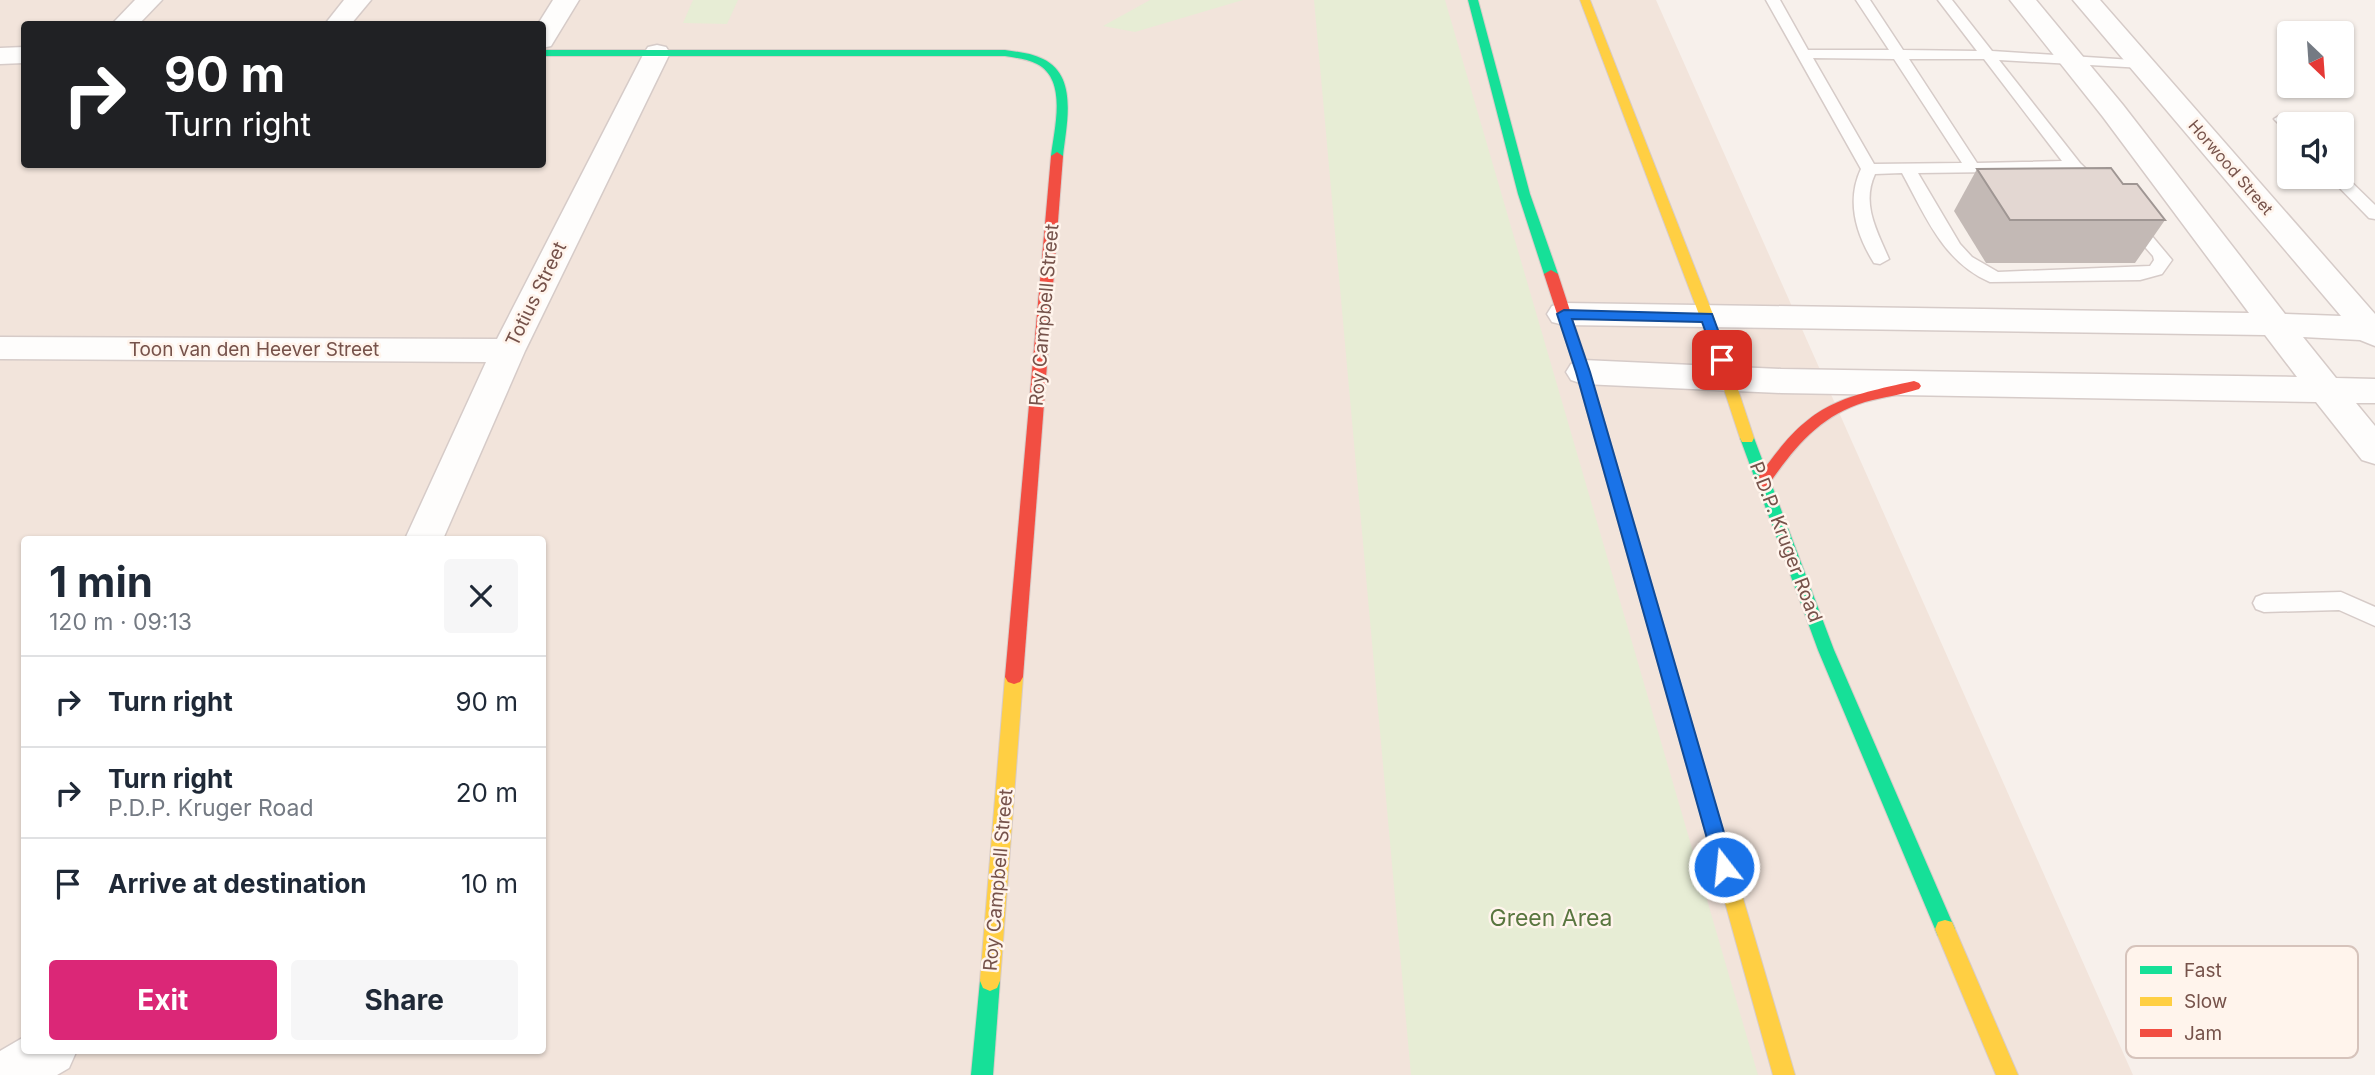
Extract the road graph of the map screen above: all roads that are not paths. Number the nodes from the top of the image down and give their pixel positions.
1 (149, 0) edge
2 (358, 0) edge
3 (566, 0) edge
4 (1472, 0) edge
5 (1585, 0) edge
6 (1773, 0) edge
7 (1863, 0) edge
8 (1945, 0) edge
9 (2023, 0) edge
10 (2086, 0) edge
11 (128, 21) edge
12 (340, 21) edge
13 (546, 33) edge
14 (546, 53) edge
15 (657, 53) junction
16 (1804, 54) junction
17 (1898, 54) junction
18 (21, 55) edge
19 (1984, 55) junction
20 (0, 56) edge
21 (2074, 60) junction
22 (2143, 64) junction
23 (2074, 166) junction
24 (1907, 168) junction
25 (1973, 168) junction
26 (1869, 169) junction
27 (2349, 189) edge
28 (2375, 214) edge
29 (1880, 259) dead end
30 (1564, 314) junction
31 (1707, 317) junction
32 (2274, 324) junction
33 (2373, 331) edge
34 (0, 348) edge
35 (508, 351) junction
36 (1583, 372) junction
37 (1729, 381) junction
38 (1914, 386) junction
39 (2325, 390) junction
40 (2375, 391) edge
41 (2375, 451) edge
42 (1762, 483) junction
43 (425, 536) edge
44 (2264, 603) dead end
45 (2375, 617) edge
46 (44, 1054) edge
47 (9, 1075) edge
48 (982, 1075) edge
49 (1784, 1075) edge
50 (2007, 1075) edge

1 - 11 street
2 - 12 street
3 - 13 street
4 - 30 street
5 - 31 street, P.D.P. Kruger Road
6 - 16 lane
7 - 17 lane
8 - 19 lane
9 - 21 street
10 - 22 street, Horwood Street
14 - 15 street, Roy Campbell Street
15 - 35 street, Totius Street
15 - 48 street, Roy Campbell Street
16 - 17 lane
16 - 26 lane
17 - 19 lane
17 - 25 lane
18 - 20 street
19 - 21 lane
19 - 23 lane
21 - 22 lane
21 - 32 street
22 - 33 street, Horwood Street
23 - 24 lane
23 - 25 lane
24 - 25 lane
24 - 26 lane
26 - 29 lane
27 - 28 lane
30 - 31 street
30 - 36 street
31 - 32 street
31 - 37 street, P.D.P. Kruger Road
32 - 33 street
32 - 39 street
34 - 35 street, Toon van den Heever Street
35 - 43 street, Totius Street
36 - 37 street
36 - 49 street
37 - 38 street
37 - 42 street, P.D.P. Kruger Road
38 - 39 street
38 - 42 street
39 - 40 street
39 - 41 street
42 - 50 street, P.D.P. Kruger Road
44 - 45 lane
46 - 47 street

